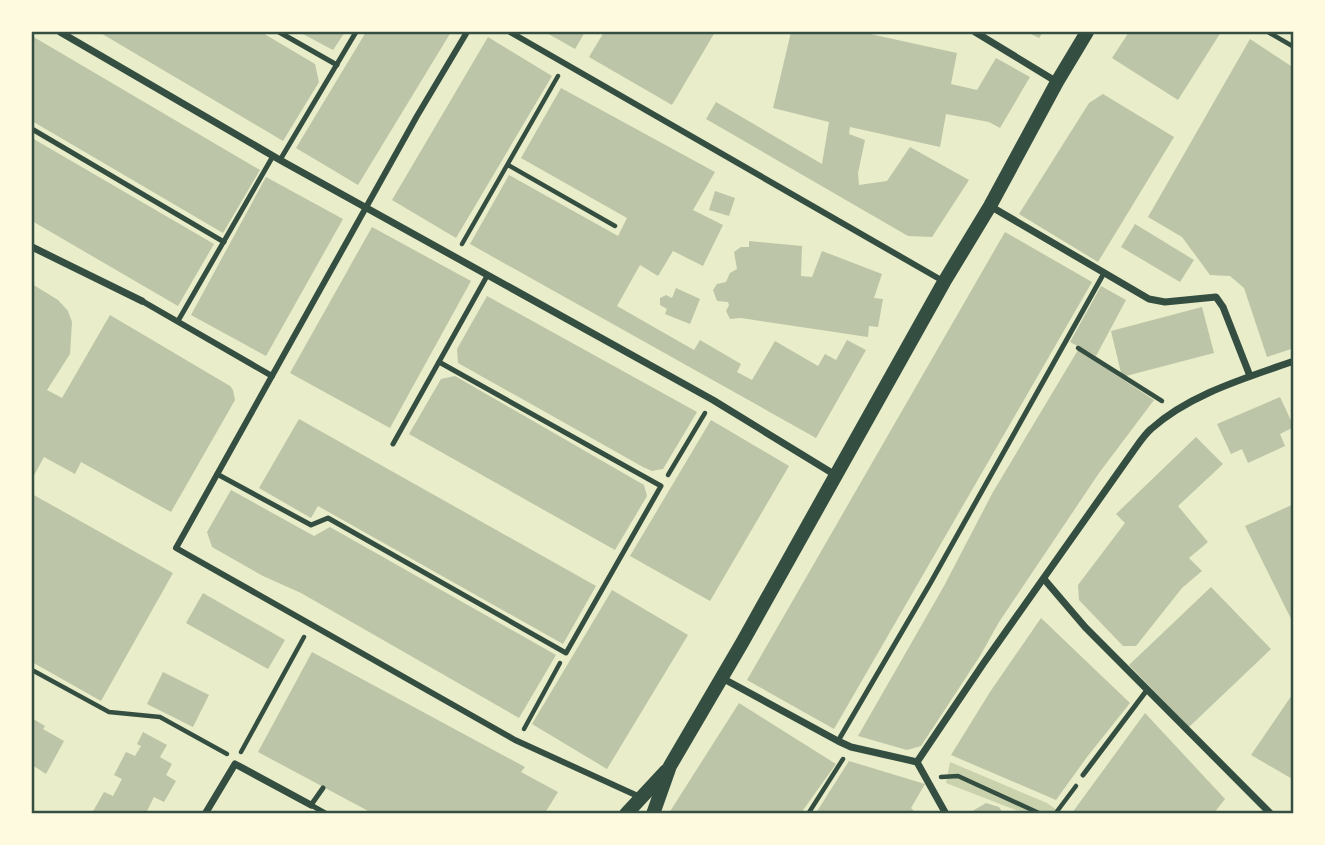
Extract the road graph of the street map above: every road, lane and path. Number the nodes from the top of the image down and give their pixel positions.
1 (60, 32) edge
2 (279, 32) edge
3 (356, 32) edge
4 (467, 32) edge
5 (510, 32) edge
6 (975, 32) edge
7 (1087, 32) edge
8 (1268, 32) edge
9 (1293, 47) edge
10 (566, 64) junction
11 (337, 65) junction
12 (1057, 82) junction
13 (32, 130) edge
14 (276, 158) junction
15 (508, 165) junction
16 (989, 206) junction
17 (366, 207) junction
18 (615, 226) dead end
19 (224, 242) junction
20 (462, 244) dead end
21 (32, 247) edge
22 (1104, 273) junction
23 (487, 276) junction
24 (944, 282) junction
25 (142, 301) joint
26 (178, 321) junction
27 (1088, 355) dead end
28 (1293, 360) edge
29 (439, 362) junction
30 (272, 376) junction
31 (1250, 376) junction
32 (713, 400) junction
33 (1178, 411) junction
34 (393, 444) dead end
35 (217, 474) junction
36 (836, 476) junction
37 (662, 486) junction
38 (1044, 579) junction
39 (308, 622) junction
40 (566, 653) junction
41 (32, 670) edge
42 (722, 678) junction
43 (1147, 690) junction
44 (515, 740) junction
45 (838, 741) junction
46 (851, 747) junction
47 (236, 761) junction
48 (918, 762) junction
49 (670, 766) junction
50 (1083, 775) joint
51 (928, 783) junction
52 (323, 788) dead end
53 (640, 797) junction
54 (311, 805) junction
55 (627, 813) edge
56 (205, 814) edge
57 (327, 814) edge
58 (653, 814) edge
59 (808, 814) edge
60 (946, 814) edge
61 (1041, 814) edge
62 (1055, 814) edge
63 (1270, 814) edge

1 - 14 street
2 - 11 lane
3 - 11 lane
4 - 17 street
5 - 10 street
6 - 12 street
7 - 12 main road
8 - 9 path
10 - 15 path
10 - 24 street
11 - 14 lane
12 - 16 main road
13 - 19 lane
14 - 17 street
14 - 19 lane
15 - 18 path
15 - 20 path
16 - 22 street
16 - 24 main road
17 - 23 street
17 - 30 street
19 - 26 lane
21 - 25 street
22 - 31 street
22 - 45 lane
23 - 29 lane
23 - 32 street
24 - 36 main road
25 - 26 street
26 - 30 street
27 - 33 path
28 - 31 street
29 - 34 lane
29 - 37 lane
30 - 35 street
31 - 33 street
32 - 36 street
32 - 37 path
33 - 38 street
35 - 39 street
35 - 40 lane
36 - 42 main road
37 - 40 lane
38 - 43 street
38 - 48 street
39 - 44 street
39 - 47 path
40 - 44 path
41 - 47 path
42 - 45 street
42 - 49 main road
43 - 50 lane
43 - 63 street
44 - 53 street
45 - 46 street
46 - 48 street
46 - 59 path
47 - 54 street
47 - 56 street
48 - 51 street
49 - 53 main road
49 - 58 main road
50 - 62 path
51 - 60 street
51 - 61 path
52 - 54 lane
53 - 55 main road
54 - 57 lane

